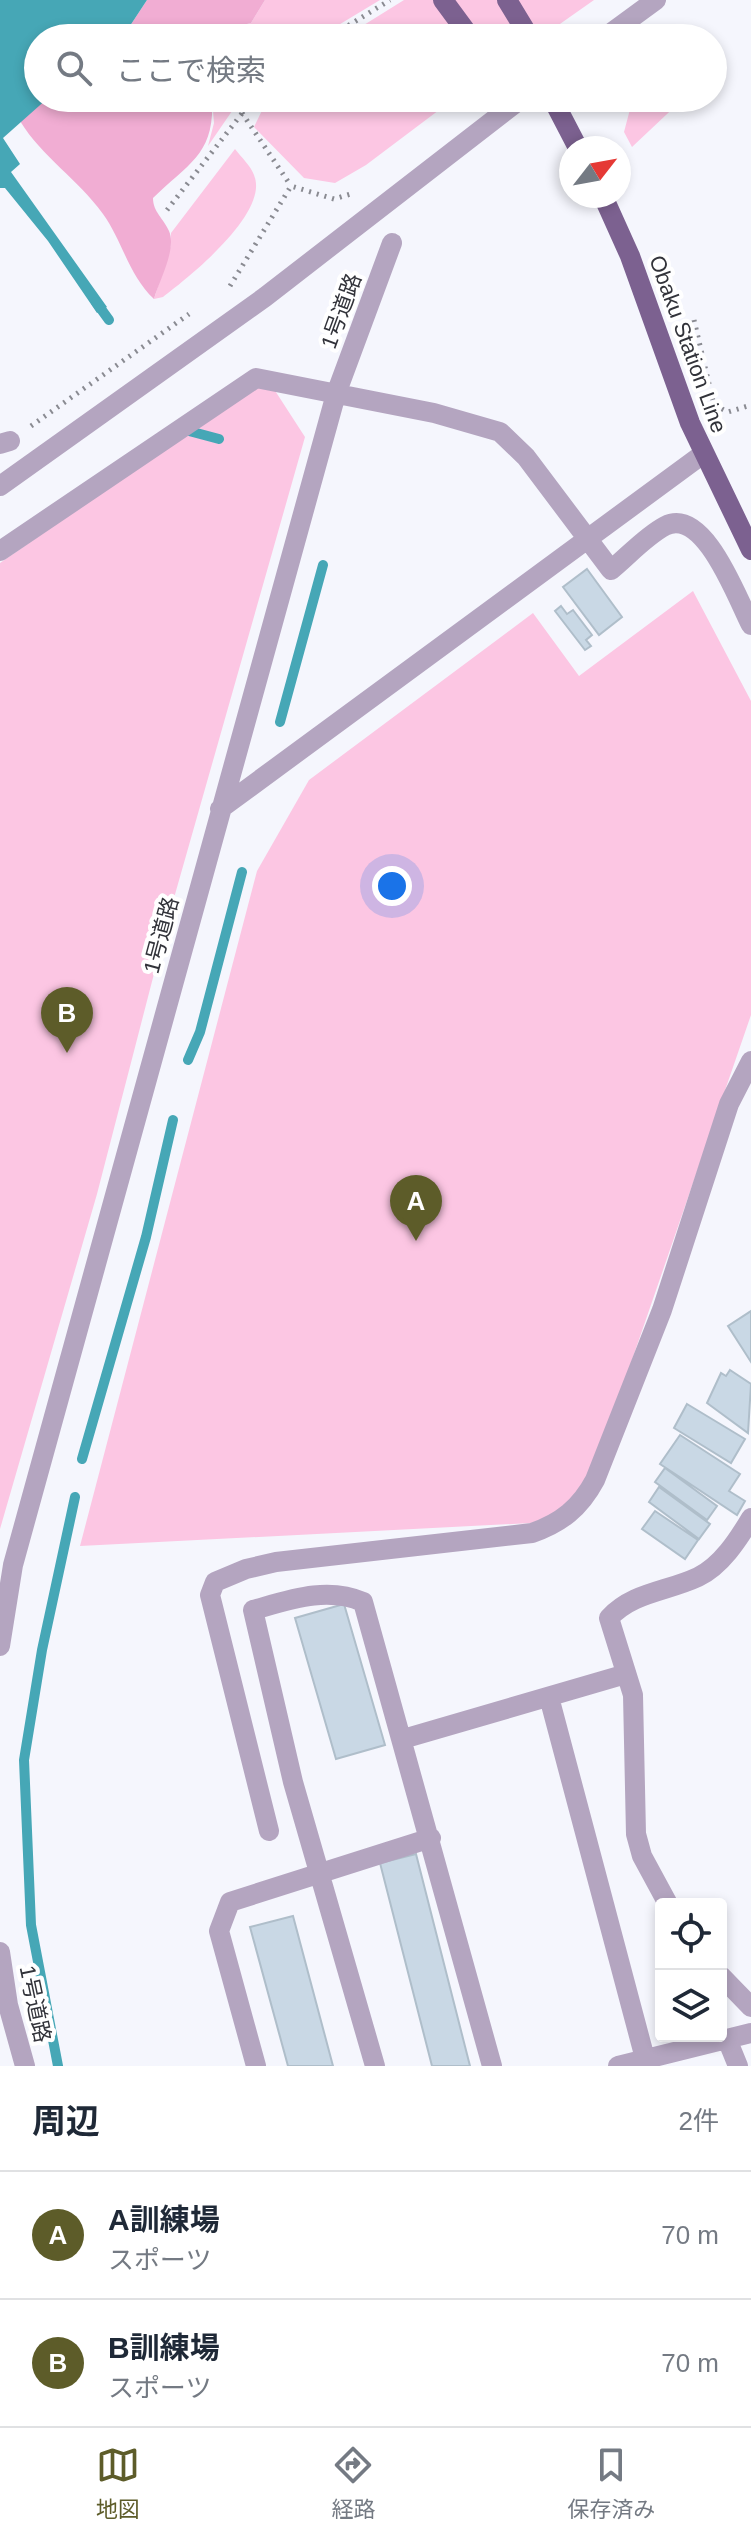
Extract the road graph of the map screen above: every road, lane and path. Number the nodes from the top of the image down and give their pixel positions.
1 (390, 0) edge
2 (443, 0) edge
3 (507, 0) edge
4 (656, 0) edge
5 (351, 24) edge
6 (461, 24) edge
7 (522, 24) edge
8 (623, 24) edge
9 (504, 112) edge
10 (559, 112) edge
11 (242, 113) joint
12 (572, 136) edge
13 (291, 186) junction
14 (361, 188) dead end
15 (608, 208) edge
16 (167, 210) dead end
17 (392, 243) dead end
18 (221, 292) dead end
19 (196, 310) dead end
20 (694, 320) dead end
21 (336, 394) junction
22 (751, 405) edge
23 (5, 442) edge
24 (703, 454) junction
25 (0, 486) edge
26 (590, 540) junction
27 (751, 550) edge
28 (0, 551) edge
29 (751, 625) edge
30 (220, 809) junction
31 (751, 1061) edge
32 (751, 1518) edge
33 (0, 1646) edge
34 (626, 1674) junction
35 (549, 1697) junction
36 (403, 1739) junction
37 (269, 1831) dead end
38 (431, 1838) junction
39 (321, 1873) junction
40 (665, 1898) edge
41 (0, 1952) edge
42 (727, 1982) edge
43 (751, 2007) edge
44 (751, 2033) edge
45 (727, 2039) joint
46 (717, 2042) edge
47 (646, 2063) edge
48 (25, 2066) edge
49 (256, 2066) edge
50 (375, 2066) edge
51 (492, 2066) edge
52 (618, 2066) edge
53 (738, 2066) edge

1 - 5 path
2 - 6 main road
3 - 7 main road
4 - 8 street
9 - 25 street
10 - 12 main road
11 - 13 path
11 - 16 path
13 - 14 path
13 - 18 path
15 - 24 main road, Obaku Station Line
17 - 21 street, 1号道路
19 - 23 path
20 - 22 path
21 - 26 street
21 - 28 street
21 - 30 street, 1号道路
24 - 26 street
24 - 27 main road, Obaku Station Line
26 - 29 street
26 - 30 street
30 - 33 street, 1号道路
31 - 37 street
32 - 34 street
34 - 35 street
34 - 40 street
35 - 36 street
35 - 47 street
36 - 38 street
36 - 39 street
38 - 39 street
38 - 51 street
39 - 49 street
39 - 50 street
41 - 48 street, 1号道路
42 - 43 street
44 - 45 street
45 - 53 street
46 - 47 street
47 - 52 street

